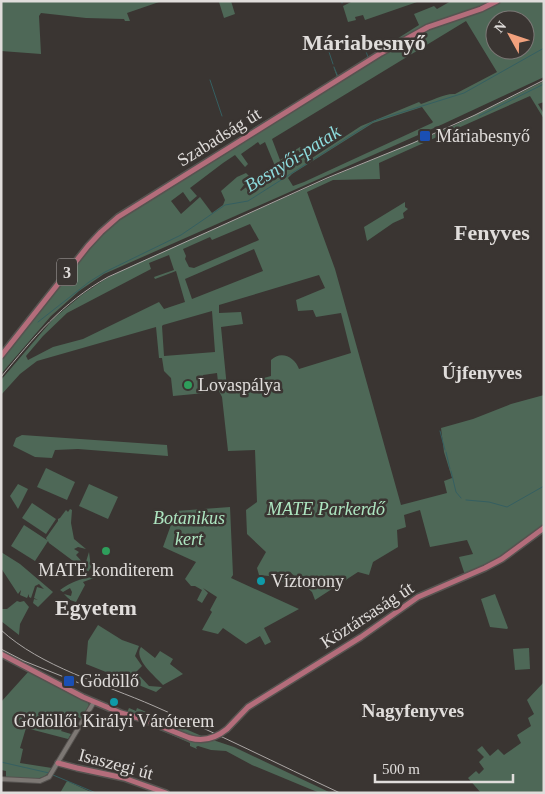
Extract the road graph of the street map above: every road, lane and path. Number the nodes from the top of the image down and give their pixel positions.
1 (497, 1) edge
2 (1, 356) edge
3 (544, 528) edge
4 (1, 654) edge
5 (94, 702) junction
6 (58, 762) junction
7 (1, 779) edge
8 (166, 793) edge

1 - 2 main road, Szabadság út / 3
3 - 5 main road, Köztársaság út, bridge
4 - 5 main road
5 - 6 street
6 - 7 street
6 - 8 main road, Isaszegi út

